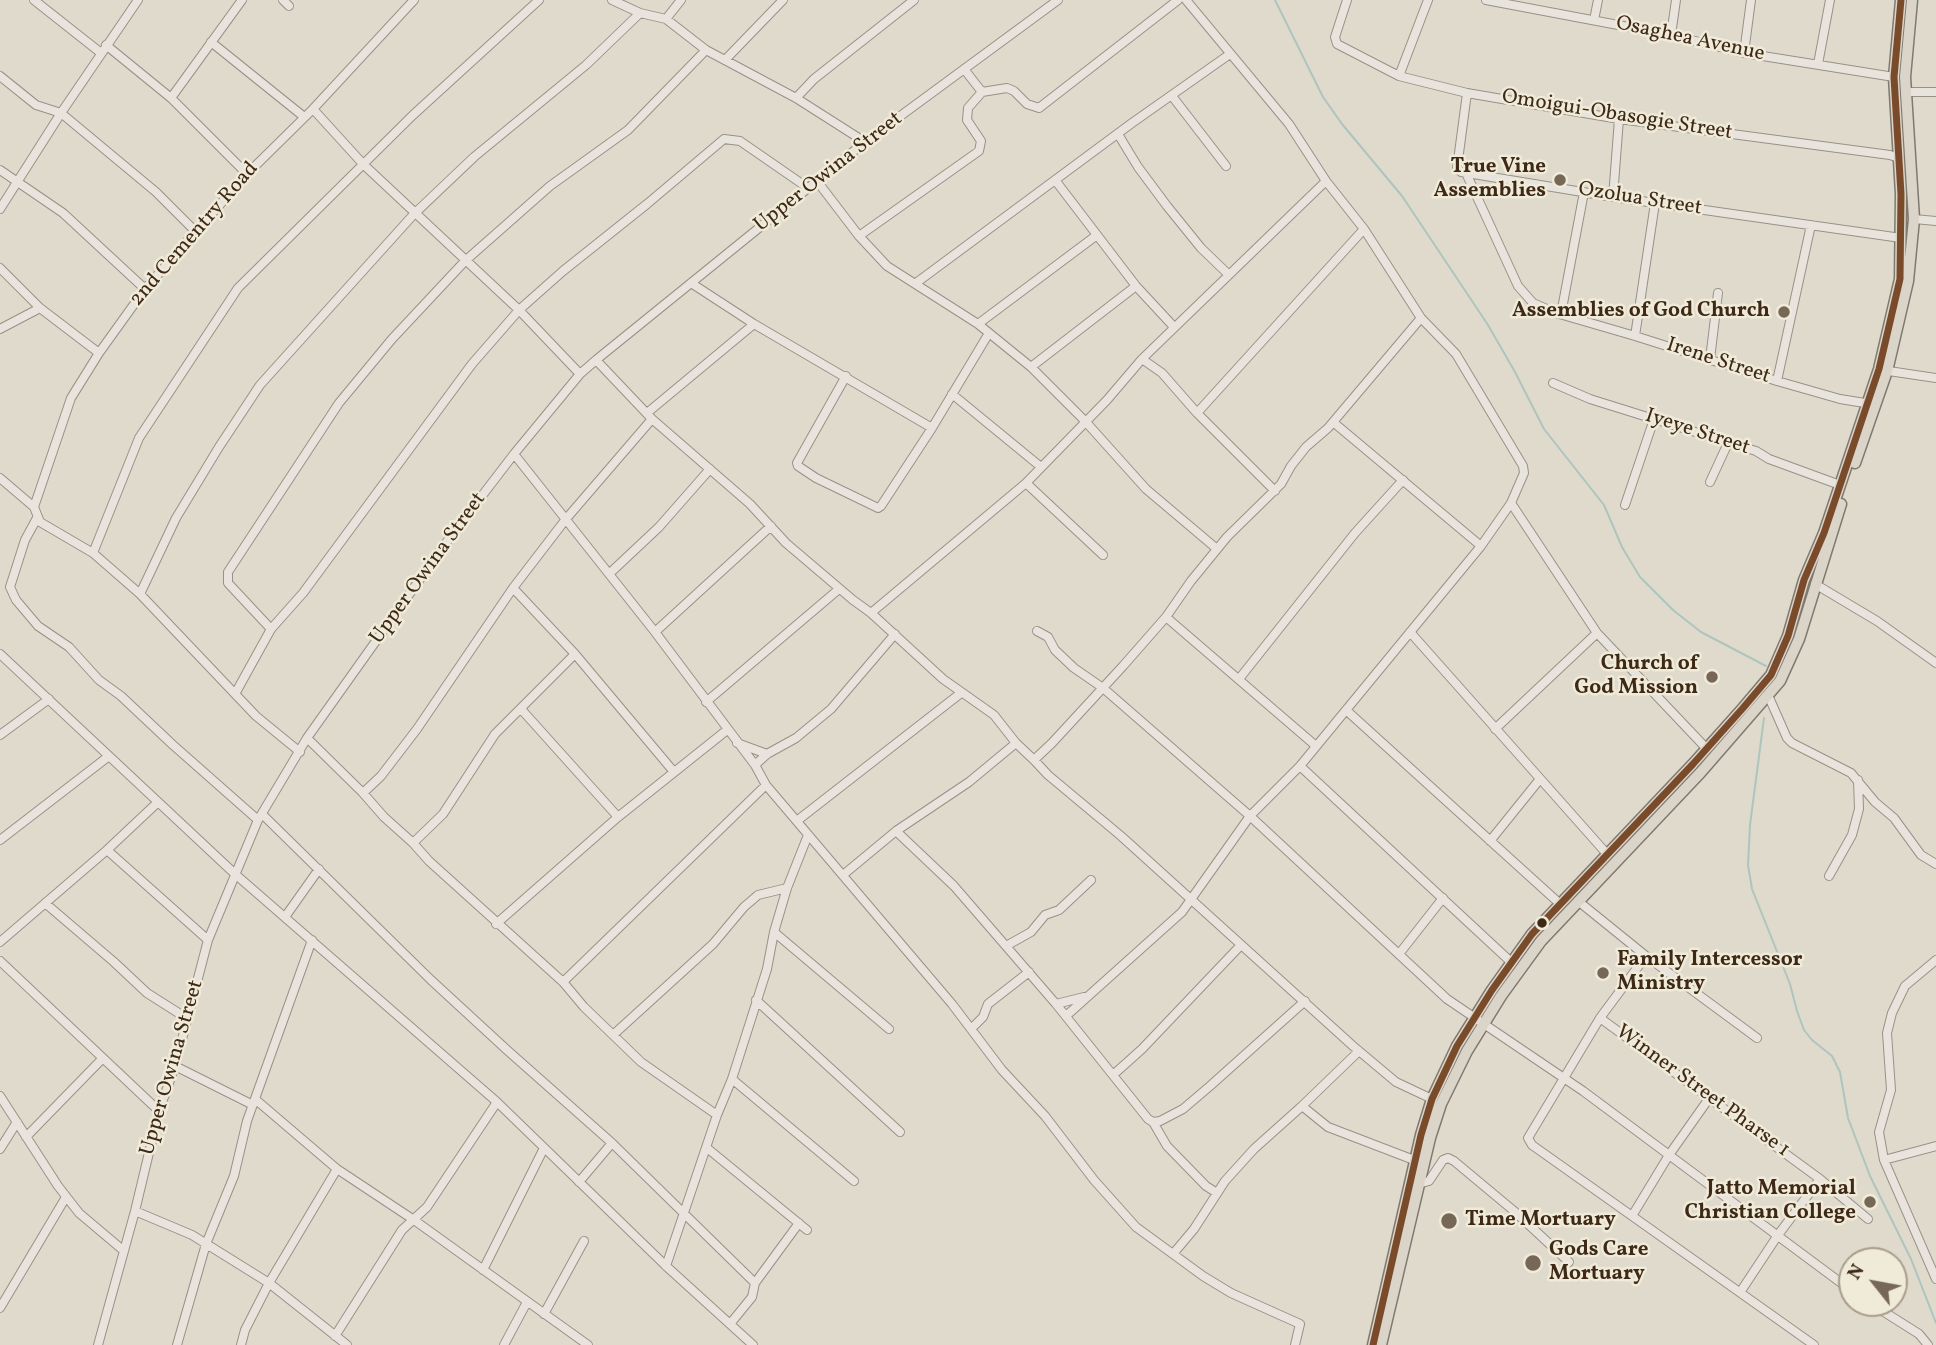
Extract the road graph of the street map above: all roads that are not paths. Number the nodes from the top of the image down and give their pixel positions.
1 (138, 0) edge
2 (242, 0) edge
3 (414, 0) edge
4 (538, 0) edge
5 (612, 0) edge
6 (681, 0) edge
7 (783, 0) edge
8 (915, 0) edge
9 (1058, 0) edge
10 (1178, 0) edge
11 (1186, 0) edge
12 (1347, 0) edge
13 (1428, 0) edge
14 (1486, 0) edge
15 (1598, 0) edge
16 (1676, 0) edge
17 (1751, 0) edge
18 (1830, 0) edge
19 (1900, 0) edge
20 (1912, 0) edge
21 (40, 2) edge
22 (640, 13) junction
23 (666, 19) junction
24 (1594, 20) junction
25 (1671, 35) junction
26 (211, 42) junction
27 (106, 45) junction
28 (706, 50) junction
29 (101, 53) junction
30 (1744, 53) junction
31 (1230, 54) junction
32 (725, 60) junction
33 (1818, 64) junction
34 (964, 69) junction
35 (0, 76) edge
36 (1399, 76) junction
37 (1894, 77) junction
38 (982, 92) junction
39 (1905, 92) junction
40 (1936, 92) edge
41 (1467, 93) junction
42 (1172, 96) junction
43 (171, 98) junction
44 (796, 98) junction
45 (313, 109) junction
46 (61, 113) junction
47 (303, 116) junction
48 (1619, 119) junction
49 (1118, 134) junction
50 (865, 142) junction
51 (1899, 158) junction
52 (363, 164) junction
53 (1226, 166) dead end
54 (0, 170) edge
55 (1466, 173) junction
56 (247, 174) junction
57 (1055, 180) junction
58 (817, 181) junction
59 (1326, 181) junction
60 (18, 182) junction
61 (808, 188) junction
62 (1584, 192) junction
63 (1613, 197) junction
64 (1655, 203) junction
65 (0, 209) edge
66 (414, 214) junction
67 (1914, 219) junction
68 (1936, 221) edge
69 (1811, 225) junction
70 (1364, 229) junction
71 (196, 232) junction
72 (1097, 235) junction
73 (859, 236) junction
74 (1901, 238) junction
75 (465, 261) junction
76 (0, 268) edge
77 (1228, 274) junction
78 (691, 283) junction
79 (916, 283) junction
80 (1136, 286) junction
81 (145, 289) junction
82 (1718, 293) dead end
83 (40, 308) junction
84 (519, 310) junction
85 (1561, 314) junction
86 (1421, 318) junction
87 (754, 324) junction
88 (978, 324) junction
89 (1174, 327) junction
90 (0, 329) edge
91 (989, 333) junction
92 (1635, 336) junction
93 (99, 353) junction
94 (1142, 359) junction
95 (1710, 359) junction
96 (596, 360) junction
97 (1031, 367) junction
98 (1883, 370) junction
99 (580, 374) junction
100 (846, 376) junction
101 (1936, 378) edge
102 (1777, 381) junction
103 (1553, 383) dead end
104 (952, 394) junction
105 (1872, 404) junction
106 (1197, 413) junction
107 (650, 416) junction
108 (1654, 419) junction
109 (1085, 421) junction
110 (1333, 422) junction
111 (932, 428) junction
112 (1728, 443) junction
113 (514, 454) junction
114 (1041, 467) junction
115 (710, 468) junction
116 (0, 478) edge
117 (1403, 480) junction
118 (1710, 482) dead end
119 (1026, 483) junction
120 (1840, 485) junction
121 (1275, 491) junction
122 (1511, 503) junction
123 (1625, 505) dead end
124 (34, 507) junction
125 (37, 518) junction
126 (566, 519) junction
127 (771, 526) junction
128 (1481, 545) junction
129 (1217, 549) junction
130 (93, 553) junction
131 (1103, 555) dead end
132 (609, 574) junction
133 (1815, 584) junction
134 (0, 587) edge
135 (10, 587) junction
136 (513, 588) junction
137 (839, 589) junction
138 (140, 594) junction
139 (871, 613) junction
140 (1166, 617) junction
141 (271, 629) junction
142 (1037, 631) dead end
143 (655, 632) junction
144 (1410, 632) junction
145 (1597, 633) junction
146 (895, 634) junction
147 (0, 654) edge
148 (575, 654) junction
149 (1936, 663) edge
150 (1239, 680) junction
151 (1103, 688) junction
152 (961, 693) junction
153 (235, 694) junction
154 (1768, 695) junction
155 (48, 699) junction
156 (706, 702) junction
157 (521, 709) junction
158 (1346, 710) junction
159 (1495, 729) junction
160 (727, 730) junction
161 (0, 735) edge
162 (307, 738) junction
163 (737, 742) junction
164 (1016, 743) junction
165 (1316, 746) junction
166 (1707, 749) junction
167 (300, 752) junction
168 (767, 754) junction
169 (109, 756) junction
170 (1034, 760) junction
171 (755, 765) junction
172 (1300, 766) junction
173 (674, 772) junction
174 (1540, 779) junction
175 (1858, 780) junction
176 (766, 785) junction
177 (362, 793) junction
178 (157, 803) junction
179 (1250, 816) junction
180 (260, 817) junction
181 (618, 817) junction
182 (798, 820) junction
183 (896, 831) junction
184 (808, 835) junction
185 (0, 840) edge
186 (1490, 841) junction
187 (412, 842) junction
188 (107, 850) junction
189 (1607, 854) junction
190 (1936, 864) edge
191 (318, 869) junction
192 (235, 874) junction
193 (843, 875) junction
194 (1829, 876) dead end
195 (1091, 880) dead end
196 (787, 888) junction
197 (1190, 898) junction
198 (1443, 898) junction
199 (1578, 901) junction
200 (45, 903) junction
201 (1559, 903) junction
202 (285, 917) junction
203 (496, 924) junction
204 (774, 932) junction
205 (208, 940) junction
206 (312, 940) junction
207 (0, 942) edge
208 (1241, 945) junction
209 (1006, 946) junction
210 (1399, 954) junction
211 (1646, 956) junction
212 (1936, 960) edge
213 (0, 961) edge
214 (1511, 962) junction
215 (1029, 972) junction
216 (563, 982) junction
217 (1087, 996) junction
218 (756, 1000) junction
219 (1305, 1001) junction
220 (1056, 1004) junction
221 (1066, 1016) junction
222 (1600, 1018) junction
223 (188, 1019) junction
224 (1479, 1021) junction
225 (889, 1029) dead end
226 (971, 1029) junction
227 (613, 1035) junction
228 (1757, 1038) dead end
229 (1359, 1051) junction
230 (102, 1059) junction
231 (175, 1066) junction
232 (1113, 1075) junction
233 (1563, 1077) junction
234 (732, 1079) junction
235 (0, 1096) edge
236 (1710, 1097) junction
237 (1432, 1100) junction
238 (254, 1102) junction
239 (496, 1102) junction
240 (1303, 1107) junction
241 (159, 1111) junction
242 (717, 1115) junction
243 (17, 1122) junction
244 (1153, 1122) junction
245 (900, 1132) dead end
246 (26, 1137) junction
247 (612, 1143) junction
248 (1936, 1146) edge
249 (544, 1148) junction
250 (707, 1148) junction
251 (0, 1149) edge
252 (1669, 1156) junction
253 (1414, 1160) junction
254 (1884, 1160) junction
255 (337, 1168) junction
256 (1820, 1179) junction
257 (854, 1181) dead end
258 (579, 1182) junction
259 (1418, 1184) junction
260 (1217, 1193) junction
261 (66, 1197) junction
262 (135, 1212) junction
263 (684, 1215) junction
264 (1632, 1216) junction
265 (1868, 1219) dead end
266 (414, 1220) junction
267 (799, 1223) junction
268 (807, 1230) dead end
269 (1778, 1235) junction
270 (584, 1241) dead end
271 (206, 1244) junction
272 (124, 1251) junction
273 (1173, 1254) junction
274 (1569, 1262) dead end
275 (667, 1266) junction
276 (483, 1270) junction
277 (1936, 1279) edge
278 (1838, 1280) edge
279 (269, 1283) junction
280 (755, 1283) junction
281 (1741, 1291) junction
282 (527, 1302) junction
283 (0, 1308) edge
284 (544, 1314) junction
285 (1891, 1317) edge
286 (730, 1324) junction
287 (335, 1336) junction
288 (98, 1345) edge
289 (177, 1345) edge
290 (241, 1345) edge
291 (347, 1345) edge
292 (503, 1345) edge
293 (588, 1345) edge
294 (753, 1345) edge
295 (1296, 1345) edge
296 (1373, 1345) edge
297 (1381, 1345) edge
298 (1814, 1345) edge
299 (1928, 1345) edge

1 - 27 street
2 - 26 street
3 - 45 street, 2nd Cementry Road
4 - 52 street
5 - 22 street
6 - 23 street
7 - 32 street
8 - 44 street
9 - 34 street, Upper Owina Street
10 - 38 street
11 - 31 street
12 - 36 street, Omoigui-Obasogie Street
13 - 36 street
14 - 24 street, Osaghea Avenue
15 - 24 street
16 - 25 street
17 - 30 street
18 - 33 street
19 - 37 main road
20 - 39 main road
21 - 29 street
22 - 23 street
22 - 66 street
23 - 28 street
24 - 25 street, Osaghea Avenue
25 - 30 street, Osaghea Avenue
26 - 43 street
26 - 47 street
27 - 29 street
27 - 43 street
28 - 32 street
28 - 75 street
29 - 46 street
30 - 33 street, Osaghea Avenue
31 - 42 street
31 - 59 street
32 - 44 street
33 - 37 street, Osaghea Avenue
34 - 38 street
34 - 50 street, Upper Owina Street
35 - 46 street
36 - 41 street, Omoigui-Obasogie Street
37 - 51 main road
38 - 73 street
39 - 40 street
39 - 67 main road
41 - 48 street, Omoigui-Obasogie Street
41 - 55 street
42 - 49 street
42 - 53 street
43 - 56 street
44 - 50 street
45 - 47 street, 2nd Cementry Road
45 - 52 street
46 - 60 street
46 - 71 street
47 - 56 street, 2nd Cementry Road
48 - 51 street, Omoigui-Obasogie Street
48 - 63 street
49 - 57 street
49 - 77 street
50 - 58 street, Upper Owina Street
51 - 74 main road
52 - 66 street
52 - 130 street
54 - 60 street
55 - 62 street, Ozolua Street
55 - 85 street, Irene Street
56 - 71 street, 2nd Cementry Road
57 - 72 street
57 - 79 street
58 - 61 street, Upper Owina Street
58 - 73 street
59 - 70 street
59 - 77 street
60 - 65 street
60 - 81 street
61 - 78 street, Upper Owina Street
61 - 84 street
62 - 63 street, Ozolua Street
62 - 85 street
63 - 64 street, Ozolua Street
64 - 69 street, Ozolua Street
64 - 92 street
66 - 75 street
66 - 138 street
67 - 68 street
67 - 98 main road
69 - 74 street, Ozolua Street
69 - 102 street
70 - 86 street
70 - 106 street
71 - 81 street, 2nd Cementry Road
72 - 80 street
72 - 88 street
73 - 79 street
74 - 98 main road
75 - 84 street
75 - 141 street
76 - 83 street
77 - 89 street
78 - 87 street
78 - 96 street, Upper Owina Street
79 - 88 street
80 - 89 street
80 - 97 street
81 - 93 street, 2nd Cementry Road
82 - 95 street
83 - 90 street
83 - 93 street
84 - 99 street
84 - 141 street
85 - 92 street, Irene Street
86 - 110 street
86 - 122 street
87 - 100 street
87 - 107 street
88 - 91 street
89 - 94 street
91 - 97 street
91 - 104 street
92 - 95 street, Irene Street
93 - 124 street, 2nd Cementry Road
94 - 106 street
94 - 109 street
95 - 102 street, Irene Street
96 - 99 street, Upper Owina Street
96 - 107 street
97 - 109 street
98 - 101 street
98 - 105 main road
99 - 113 street, Upper Owina Street
100 - 111 street
100 - 111 street
102 - 105 street, Irene Street
103 - 108 street, Iyeye Street
104 - 111 street
104 - 114 street
105 - 120 main road
105 - 133 main road
106 - 121 street
107 - 115 street
107 - 126 street
108 - 112 street, Iyeye Street
108 - 123 street
109 - 114 street
109 - 129 street
110 - 117 street
110 - 121 street
112 - 118 street
112 - 120 street, Iyeye Street
113 - 126 street
113 - 162 street, Upper Owina Street
114 - 119 street
115 - 127 street
115 - 132 street
116 - 124 street
117 - 128 street
117 - 150 street
119 - 131 street
119 - 139 street
120 - 166 main road
121 - 129 street
122 - 128 street
122 - 145 street
124 - 125 street
125 - 130 street
125 - 135 street
126 - 132 street
126 - 136 street
127 - 137 street
127 - 143 street
128 - 144 street
129 - 140 street
130 - 138 street
132 - 143 street
133 - 149 street
133 - 154 main road
134 - 135 street
135 - 180 street
136 - 148 street
136 - 177 street
137 - 139 street
137 - 156 street
138 - 153 street
139 - 146 street
140 - 150 street
140 - 151 street
141 - 153 street
142 - 151 street
143 - 156 street
144 - 158 street
144 - 159 street
145 - 159 street
145 - 166 street
146 - 152 street
146 - 168 street
147 - 155 street
148 - 157 street
148 - 173 street
150 - 165 street
151 - 170 street
151 - 179 street
152 - 164 street
152 - 182 street
153 - 167 street
154 - 175 street
154 - 199 main road
155 - 161 street
155 - 169 street
156 - 160 street
157 - 181 street
157 - 187 street
158 - 165 street
158 - 186 street
159 - 174 street
160 - 163 street
160 - 173 street
162 - 167 street, Upper Owina Street
162 - 177 street
163 - 168 street
163 - 171 street
164 - 170 street
164 - 183 street
165 - 172 street
166 - 189 main road
167 - 180 street, Upper Owina Street
168 - 171 street
169 - 178 street
169 - 185 street
170 - 197 street
171 - 176 street
172 - 179 street
172 - 198 street
173 - 181 street
174 - 186 street
174 - 189 street
175 - 190 street
175 - 194 street
176 - 182 street
176 - 216 street
177 - 187 street
178 - 188 street
178 - 192 street
179 - 197 street
179 - 210 street
180 - 191 street
180 - 192 street, Upper Owina Street
181 - 203 street
182 - 184 street
183 - 193 street
183 - 209 street
184 - 193 street
184 - 196 street
186 - 201 street
187 - 203 street
188 - 200 street
188 - 205 street
189 - 201 main road
191 - 202 street
191 - 247 street
192 - 202 street
192 - 205 street, Upper Owina Street
193 - 226 street
195 - 209 street
196 - 204 street
196 - 227 street
197 - 208 street
197 - 217 street
198 - 210 street
198 - 214 street
199 - 211 street
199 - 224 main road
200 - 207 street
200 - 223 street
201 - 214 main road
202 - 206 street
203 - 216 street
204 - 218 street
204 - 225 street
205 - 223 street, Upper Owina Street
206 - 238 street
206 - 239 street
208 - 219 street
208 - 232 street
209 - 215 street
210 - 224 street
211 - 222 street
211 - 228 street
212 - 254 street
213 - 230 street
214 - 224 main road
215 - 220 street
215 - 226 street
216 - 227 street
217 - 220 street
217 - 221 street
218 - 234 street
218 - 245 street
219 - 229 street
219 - 244 street
220 - 221 street
221 - 232 street
222 - 233 street
222 - 236 street, Winner Street Pharse 1
223 - 231 street, Upper Owina Street
224 - 233 street
224 - 237 main road
224 - 259 main road
226 - 273 street
227 - 242 street
229 - 237 street
229 - 240 street
230 - 241 street
230 - 246 street
231 - 238 street
231 - 241 street, Upper Owina Street
232 - 244 street
233 - 252 street
233 - 264 street
234 - 242 street
234 - 257 street
235 - 243 street
236 - 252 street
236 - 256 street, Winner Street Pharse 1
237 - 253 main road
238 - 255 street
238 - 271 street
239 - 249 street
239 - 266 street
240 - 253 street
240 - 260 street
241 - 262 street, Upper Owina Street
242 - 250 street
243 - 246 street
243 - 251 street
244 - 260 street
246 - 261 street
247 - 258 street
247 - 263 street
248 - 254 street
249 - 258 street
249 - 276 street
250 - 263 street
250 - 267 street
252 - 264 street
252 - 269 street
253 - 296 main road
254 - 277 street
255 - 266 street
255 - 279 street
256 - 265 street, Winner Street Pharse 1
256 - 269 street
258 - 275 street
259 - 274 street
259 - 297 main road
260 - 273 street
261 - 272 street
261 - 283 street
262 - 271 street
262 - 272 street, Upper Owina Street
263 - 275 street
263 - 280 street
264 - 281 street
266 - 276 street
266 - 287 street
267 - 268 street
267 - 280 street
269 - 278 street
269 - 281 street
270 - 284 street
271 - 279 street
271 - 289 street
272 - 288 street, Upper Owina Street
273 - 295 street
275 - 286 street
276 - 282 street
279 - 287 street
279 - 290 street
280 - 286 street
281 - 298 street
282 - 284 street
282 - 292 street
284 - 293 street
285 - 299 street
286 - 294 street
287 - 291 street

